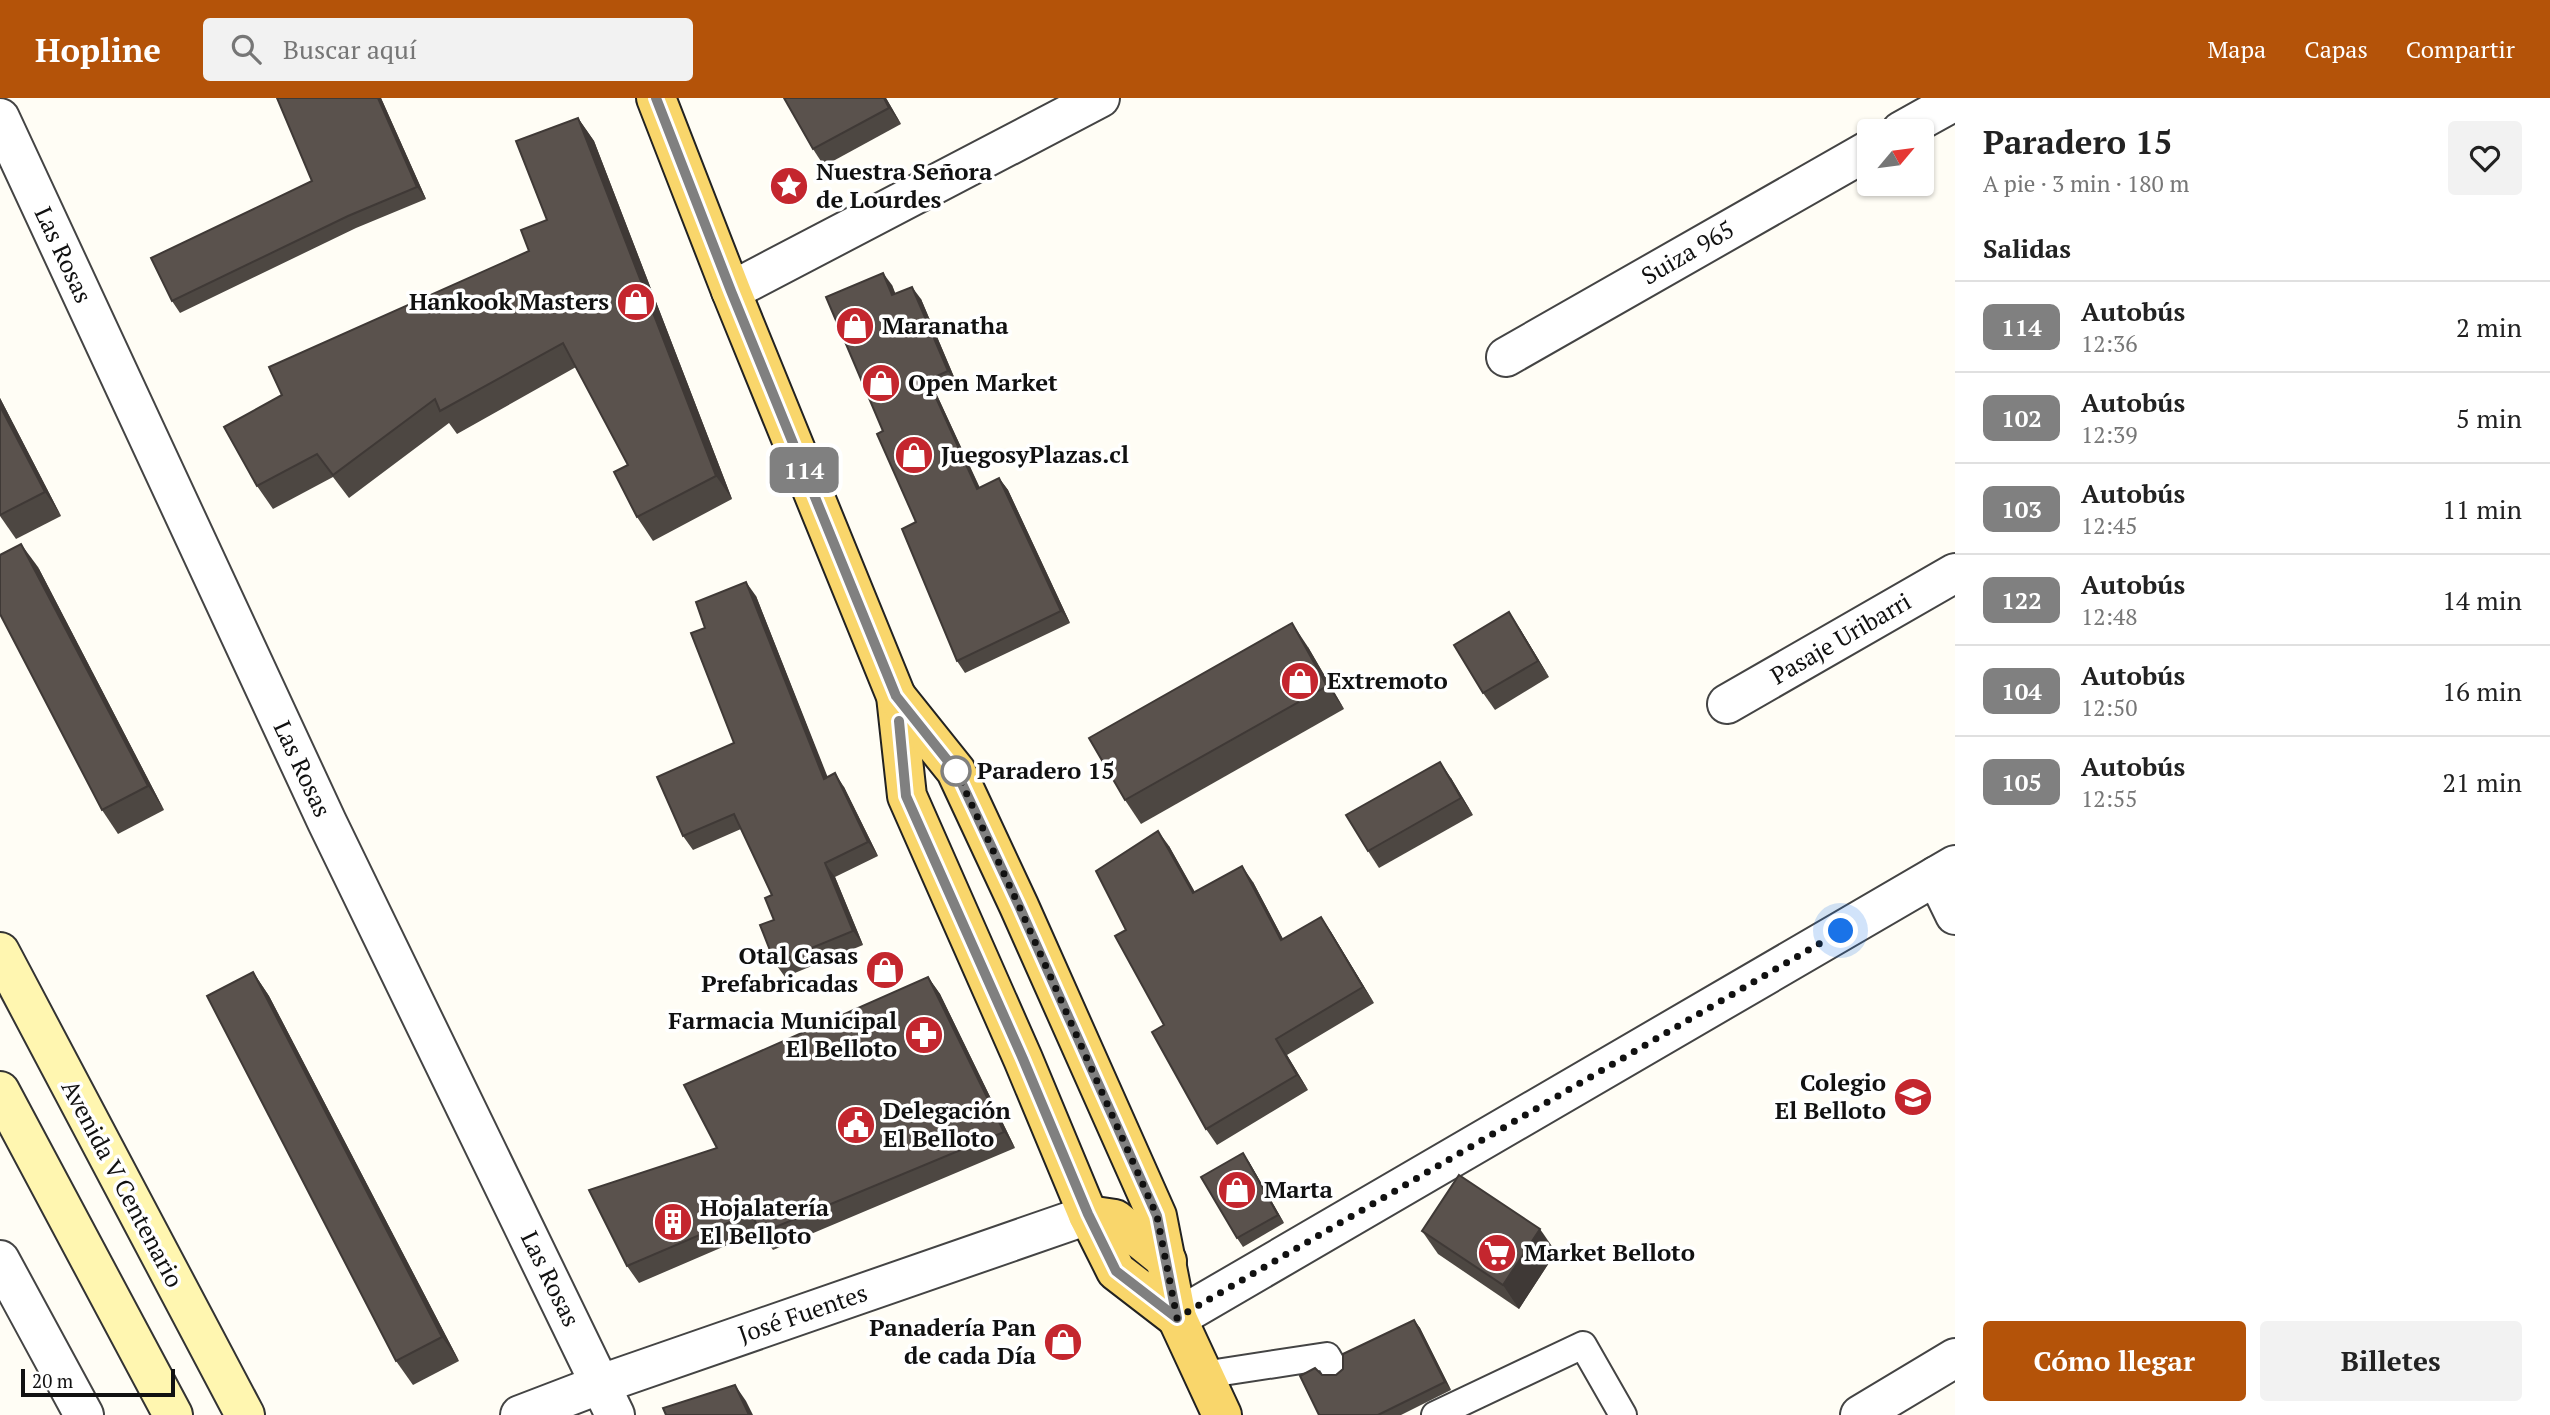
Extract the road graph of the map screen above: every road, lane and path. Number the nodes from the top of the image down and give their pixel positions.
1 (656, 98) edge
2 (1100, 98) edge
3 (1955, 101) edge
4 (0, 118) edge
5 (1923, 119) edge
6 (1857, 157) edge
7 (731, 291) junction
8 (1506, 357) dead end
9 (1955, 573) edge
10 (896, 696) junction
11 (1727, 704) dead end
12 (1945, 870) edge
13 (1955, 915) edge
14 (0, 953) edge
15 (0, 1091) edge
16 (1088, 1214) junction
17 (0, 1260) edge
18 (1167, 1261) junction
19 (1177, 1318) junction
20 (1955, 1359) edge
21 (1331, 1363) dead end
22 (1203, 1375) junction
23 (608, 1400) edge
24 (84, 1415) edge
25 (173, 1415) edge
26 (245, 1415) edge
27 (520, 1415) edge
28 (1222, 1415) edge
29 (1435, 1415) edge
30 (1623, 1415) edge
31 (1860, 1415) edge

1 - 7 main road
2 - 7 street
3 - 5 street
4 - 23 street, Las Rosas
6 - 8 street, Suiza 965
7 - 10 main road
9 - 11 street, Pasaje Uribarri
10 - 16 main road
10 - 18 main road
12 - 13 street
12 - 19 street
14 - 26 main road, Avenida V Centenario
15 - 25 main road
16 - 18 main road
16 - 19 main road
16 - 23 street, José Fuentes
17 - 24 street
18 - 19 main road
19 - 22 main road
20 - 31 street
21 - 22 lane
22 - 28 main road
23 - 27 street, José Fuentes
29 - 30 lane

